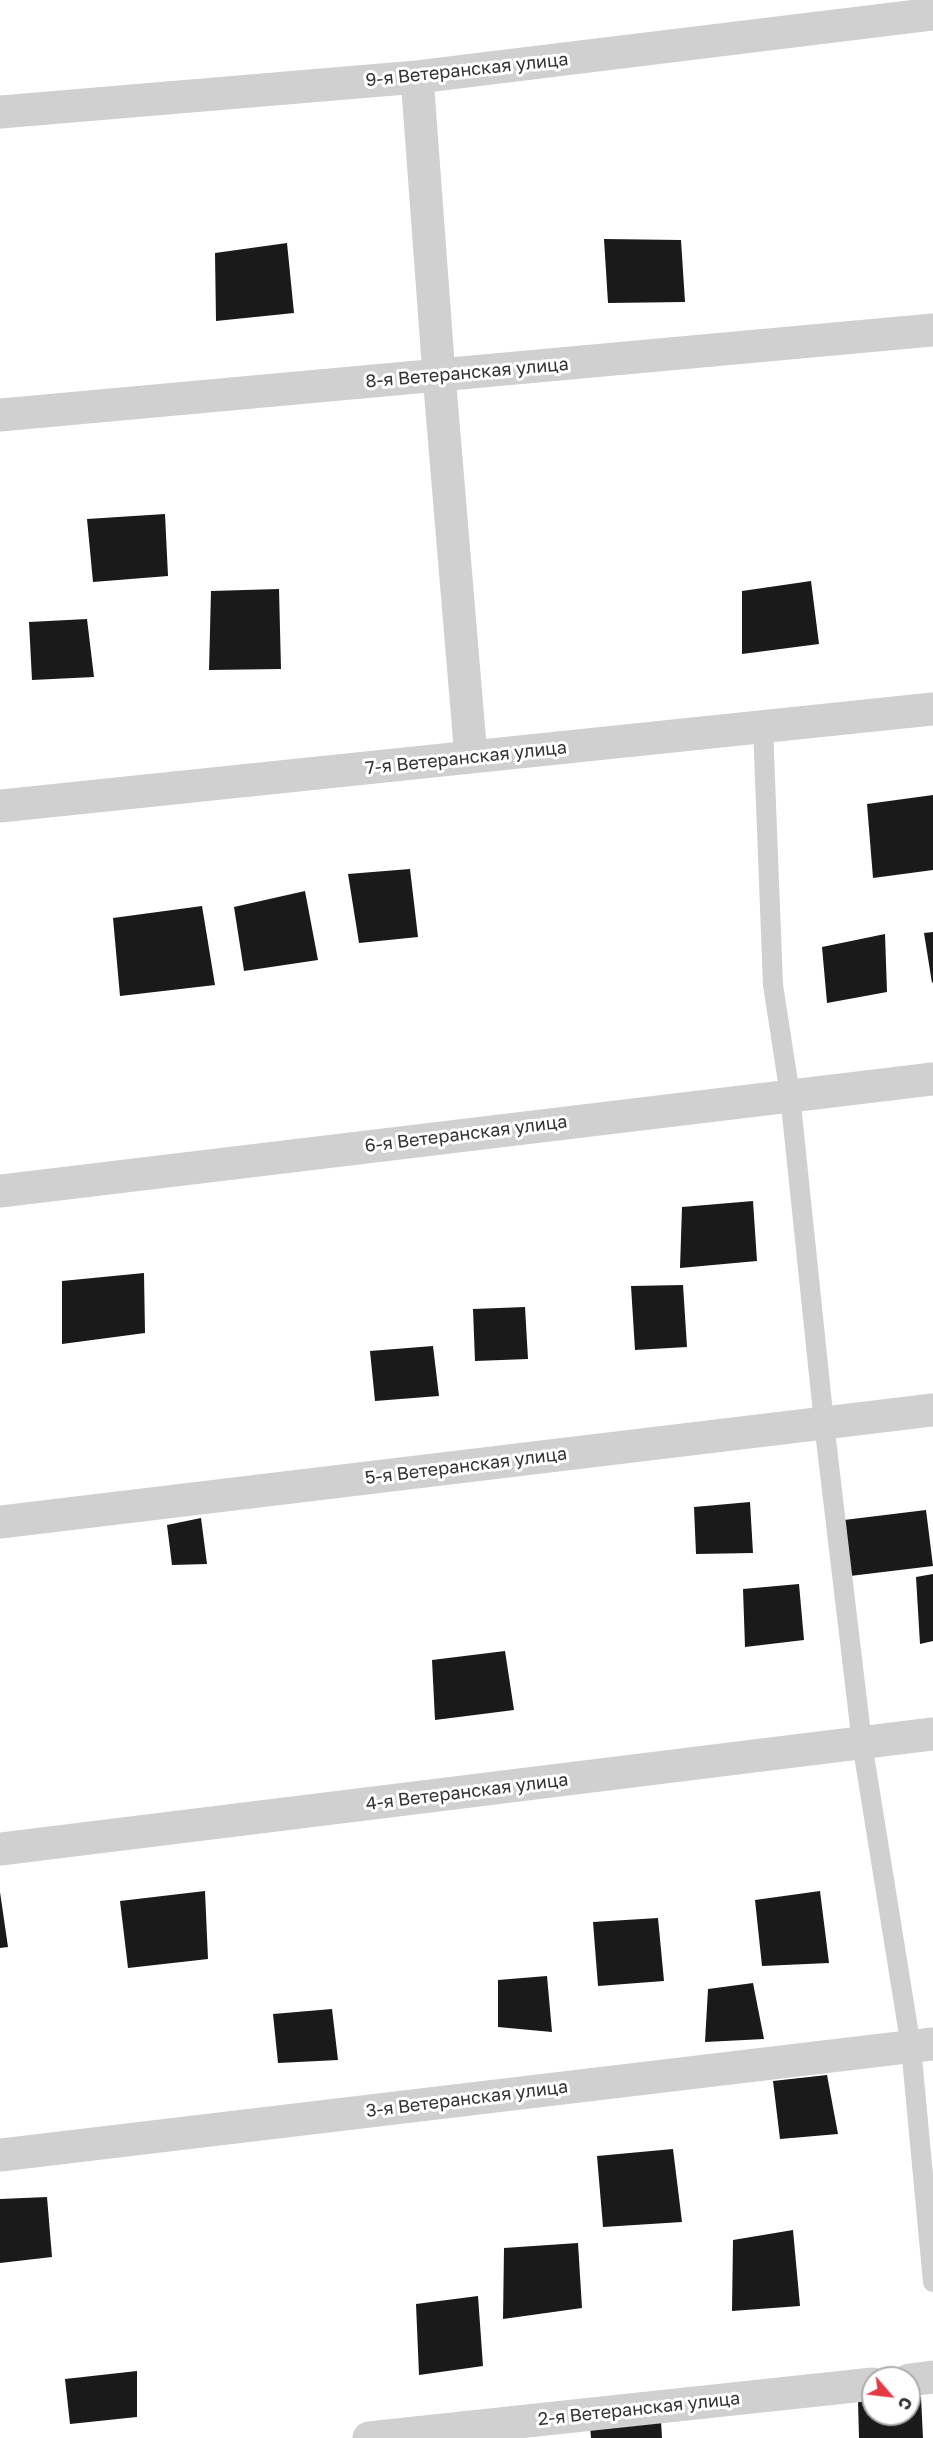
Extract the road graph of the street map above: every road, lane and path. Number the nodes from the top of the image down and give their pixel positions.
1 (933, 14) edge
2 (417, 77) junction
3 (0, 112) edge
4 (933, 330) edge
5 (439, 375) junction
6 (0, 415) edge
7 (933, 709) edge
8 (763, 727) junction
9 (471, 757) junction
10 (0, 806) edge
11 (933, 1079) edge
12 (790, 1095) junction
13 (0, 1191) edge
14 (933, 1410) edge
15 (824, 1423) junction
16 (0, 1522) edge
17 (933, 1734) edge
18 (862, 1743) junction
19 (0, 1849) edge
20 (922, 2045) edge
21 (0, 2155) edge
22 (933, 2282) edge
23 (861, 2385) edge
24 (369, 2438) edge

1 - 2 street, 9-я Ветеранская улица
2 - 3 street, 9-я Ветеранская улица
2 - 5 street
4 - 5 street, 8-я Ветеранская улица
5 - 6 street, 8-я Ветеранская улица
5 - 9 street
7 - 8 street, 7-я Ветеранская улица
8 - 9 street, 7-я Ветеранская улица
8 - 12 lane
9 - 10 street, 7-я Ветеранская улица
11 - 12 street, 6-я Ветеранская улица
12 - 13 street, 6-я Ветеранская улица
12 - 15 lane
14 - 15 street, 5-я Ветеранская улица
15 - 16 street, 5-я Ветеранская улица
15 - 18 lane
17 - 18 street, 4-я Ветеранская улица
18 - 19 street, 4-я Ветеранская улица
18 - 20 lane
20 - 21 street, 3-я Ветеранская улица
20 - 22 lane
23 - 24 street, 2-я Ветеранская улица

